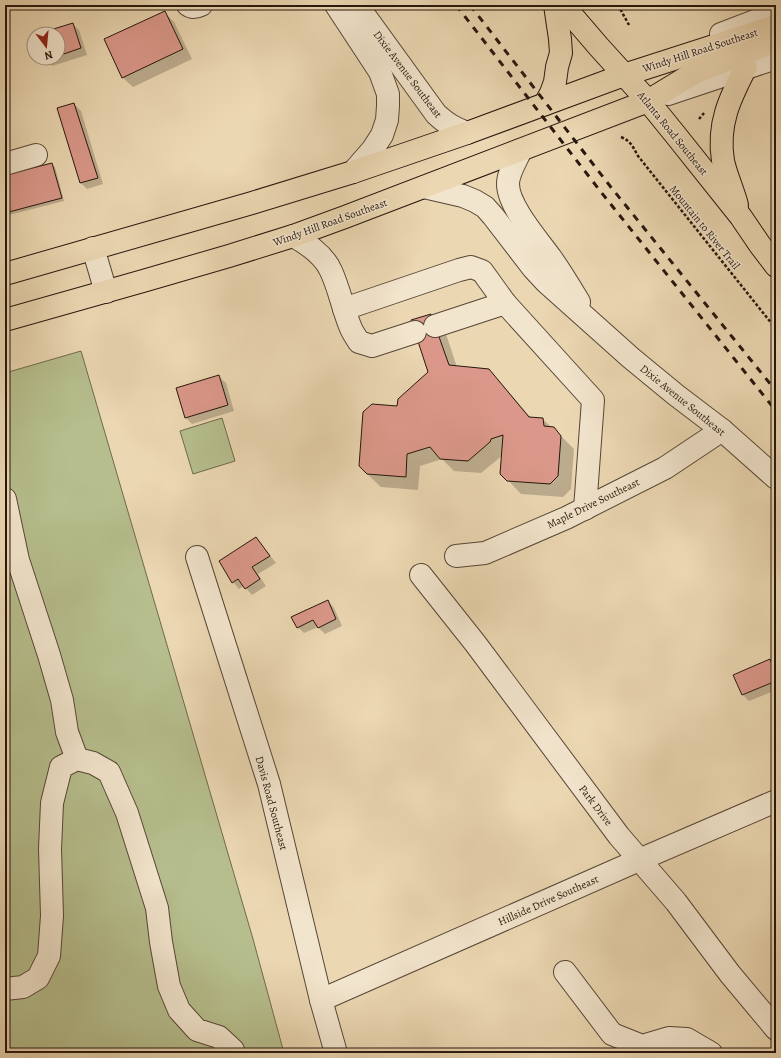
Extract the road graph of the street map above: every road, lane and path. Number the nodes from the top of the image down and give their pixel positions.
1 (188, 5) edge
2 (201, 5) edge
3 (336, 5) edge
4 (357, 5) edge
5 (555, 5) edge
6 (563, 5) edge
7 (618, 5) edge
8 (776, 13) edge
9 (629, 25) dead end
10 (776, 26) edge
11 (776, 40) edge
12 (776, 58) edge
13 (746, 67) junction
14 (624, 75) junction
15 (648, 101) junction
16 (545, 104) junction
17 (467, 132) junction
18 (621, 137) dead end
19 (521, 150) junction
20 (36, 154) dead end
21 (5, 164) edge
22 (353, 172) junction
23 (424, 187) junction
24 (741, 217) junction
25 (294, 236) junction
26 (93, 248) junction
27 (776, 266) edge
28 (5, 274) edge
29 (106, 292) junction
30 (505, 303) junction
31 (344, 309) junction
32 (5, 320) edge
33 (590, 320) junction
34 (436, 326) dead end
35 (776, 329) edge
36 (415, 332) dead end
37 (722, 430) junction
38 (776, 478) edge
39 (5, 499) edge
40 (585, 509) junction
41 (456, 556) dead end
42 (197, 557) dead end
43 (421, 575) dead end
44 (77, 759) junction
45 (776, 801) edge
46 (639, 860) junction
47 (565, 972) dead end
48 (5, 989) edge
49 (321, 1000) junction
50 (776, 1029) edge
51 (233, 1053) edge
52 (336, 1053) edge
53 (711, 1053) edge

1 - 2 street
3 - 22 street, Dixie Avenue Southeast
4 - 17 street, Dixie Avenue Southeast
5 - 16 main road
6 - 14 main road, Atlanta Road Southeast
7 - 9 path
8 - 14 street, Windy Hill Road Southeast
10 - 14 main road, Windy Hill Road Southeast
11 - 15 main road, Windy Hill Road Southeast
12 - 13 street, Windy Hill Road Southeast
13 - 15 street, Windy Hill Road Southeast
13 - 24 main road
14 - 15 main road, Atlanta Road Southeast
14 - 16 main road, Windy Hill Road Southeast
15 - 19 main road, Windy Hill Road Southeast
15 - 24 main road, Atlanta Road Southeast
16 - 17 main road, Windy Hill Road Southeast
17 - 22 main road, Windy Hill Road Southeast
18 - 35 path, Mountain to River Trail
19 - 23 main road, Windy Hill Road Southeast
19 - 33 street, Dixie Avenue Southeast
20 - 21 street
22 - 26 main road, Windy Hill Road Southeast
23 - 25 main road, Windy Hill Road Southeast
23 - 33 street, Dixie Avenue Southeast
24 - 27 main road, Atlanta Road Southeast
25 - 29 main road, Windy Hill Road Southeast
25 - 31 street
26 - 28 main road, Windy Hill Road Southeast
26 - 29 street
29 - 32 main road, Windy Hill Road Southeast
30 - 31 street
30 - 34 street
30 - 40 street
31 - 36 street
33 - 37 street, Dixie Avenue Southeast
37 - 38 street, Dixie Avenue Southeast
37 - 40 street, Maple Drive Southeast
39 - 44 street
40 - 41 street, Maple Drive Southeast
42 - 49 street, Davis Road Southeast
43 - 46 street, Park Drive
44 - 48 street
44 - 51 street
45 - 46 street, Hillside Drive Southeast
46 - 49 street, Hillside Drive Southeast
46 - 50 street, Park Drive
47 - 53 street
49 - 52 street, Davis Road Southeast

